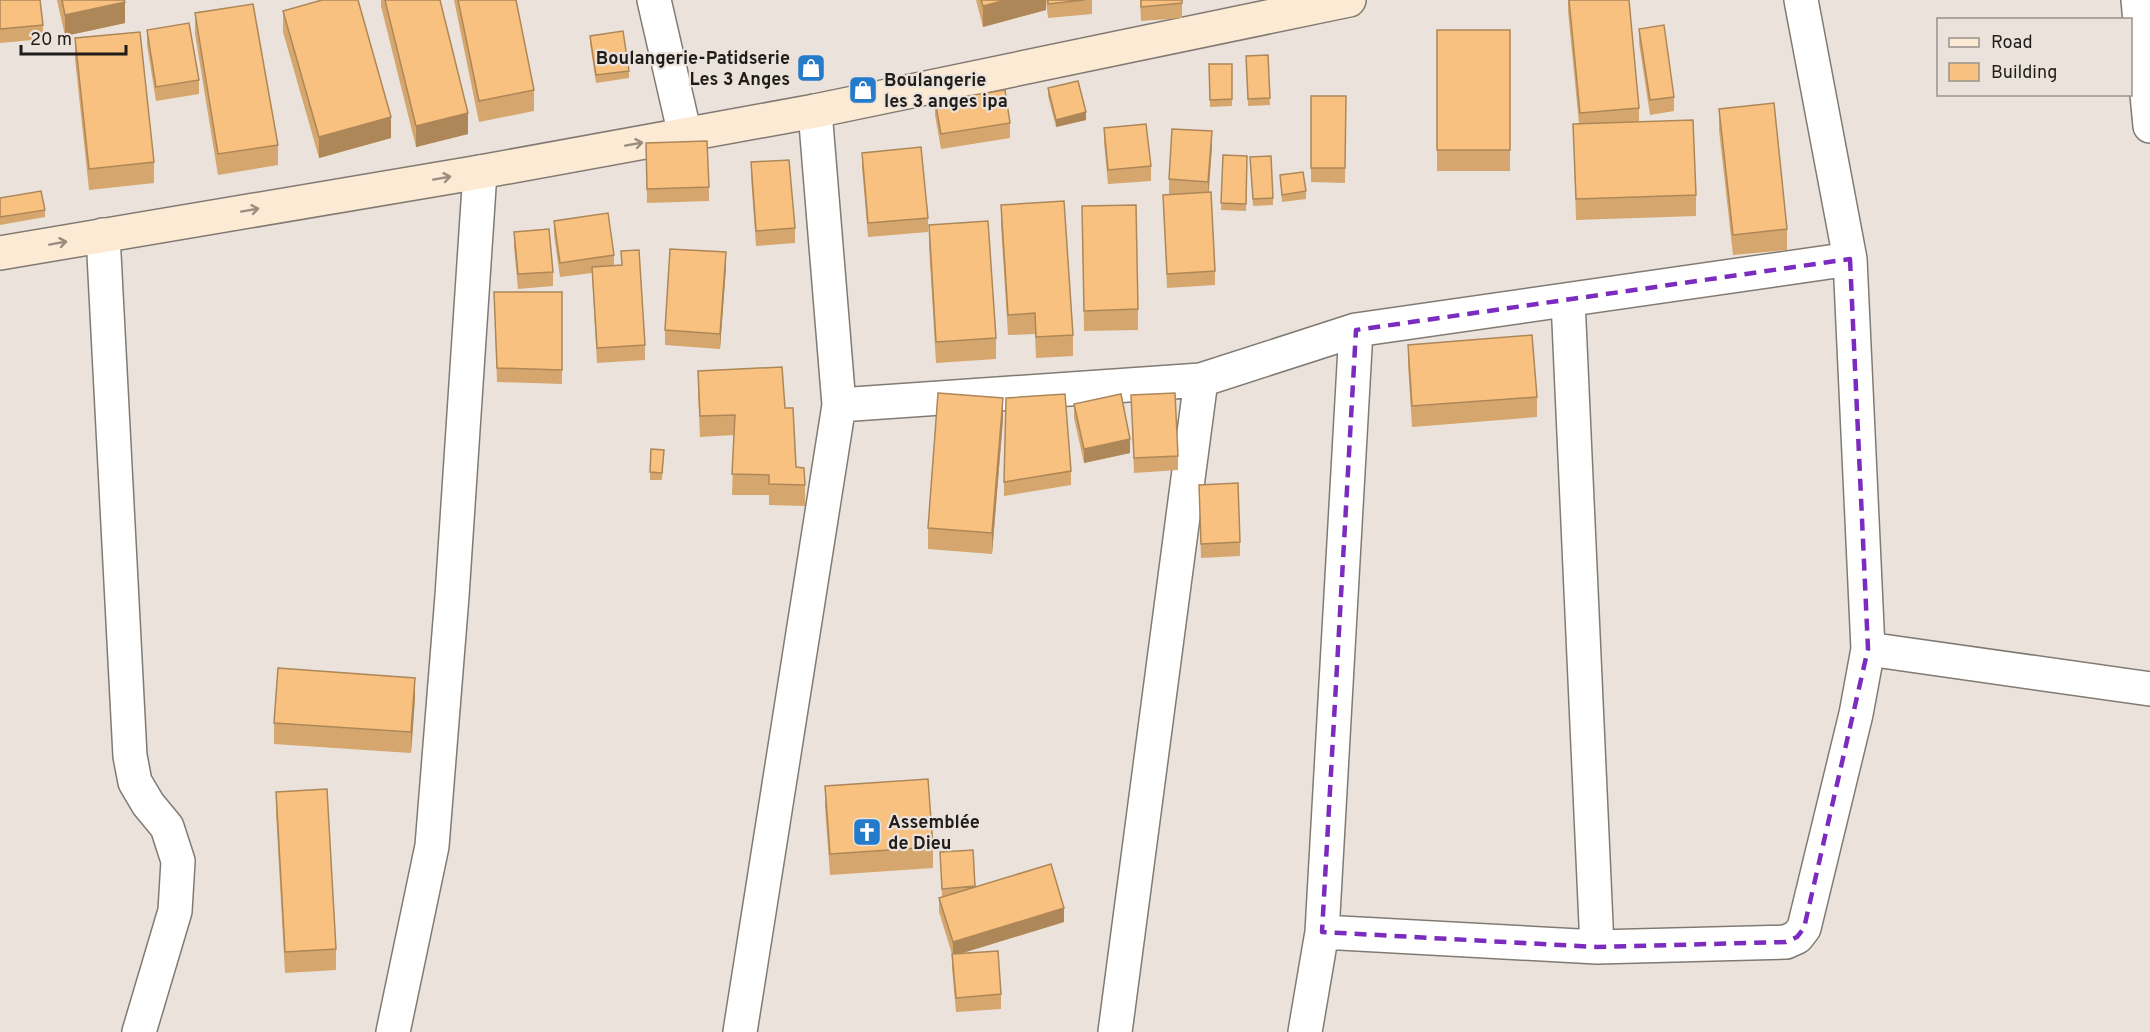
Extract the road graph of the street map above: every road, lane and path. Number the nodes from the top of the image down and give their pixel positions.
1 (654, 0) edge
2 (1349, 0) edge
3 (1801, 0) edge
4 (2138, 0) edge
5 (815, 111) junction
6 (2150, 126) edge
7 (685, 135) junction
8 (480, 172) junction
9 (103, 235) junction
10 (0, 253) edge
11 (1850, 259) junction
12 (1568, 300) junction
13 (1356, 330) junction
14 (1201, 380) junction
15 (839, 405) junction
16 (1868, 649) junction
17 (2150, 689) edge
18 (1322, 932) junction
19 (1596, 947) junction
20 (139, 1032) edge
21 (393, 1032) edge
22 (740, 1032) edge
23 (1115, 1032) edge
24 (1305, 1032) edge

1 - 7 street
2 - 5 main road
3 - 11 street
4 - 6 street
5 - 7 main road
5 - 15 street
8 -> 7 main road
9 -> 8 main road
8 - 21 street
10 -> 9 main road
9 - 20 street
11 - 12 street
11 - 16 street
12 - 13 street
12 - 19 street
13 - 14 street
13 - 18 street
14 - 15 street
14 - 23 street
15 - 22 street
16 - 17 street
16 - 19 street
18 - 19 street
18 - 24 street

